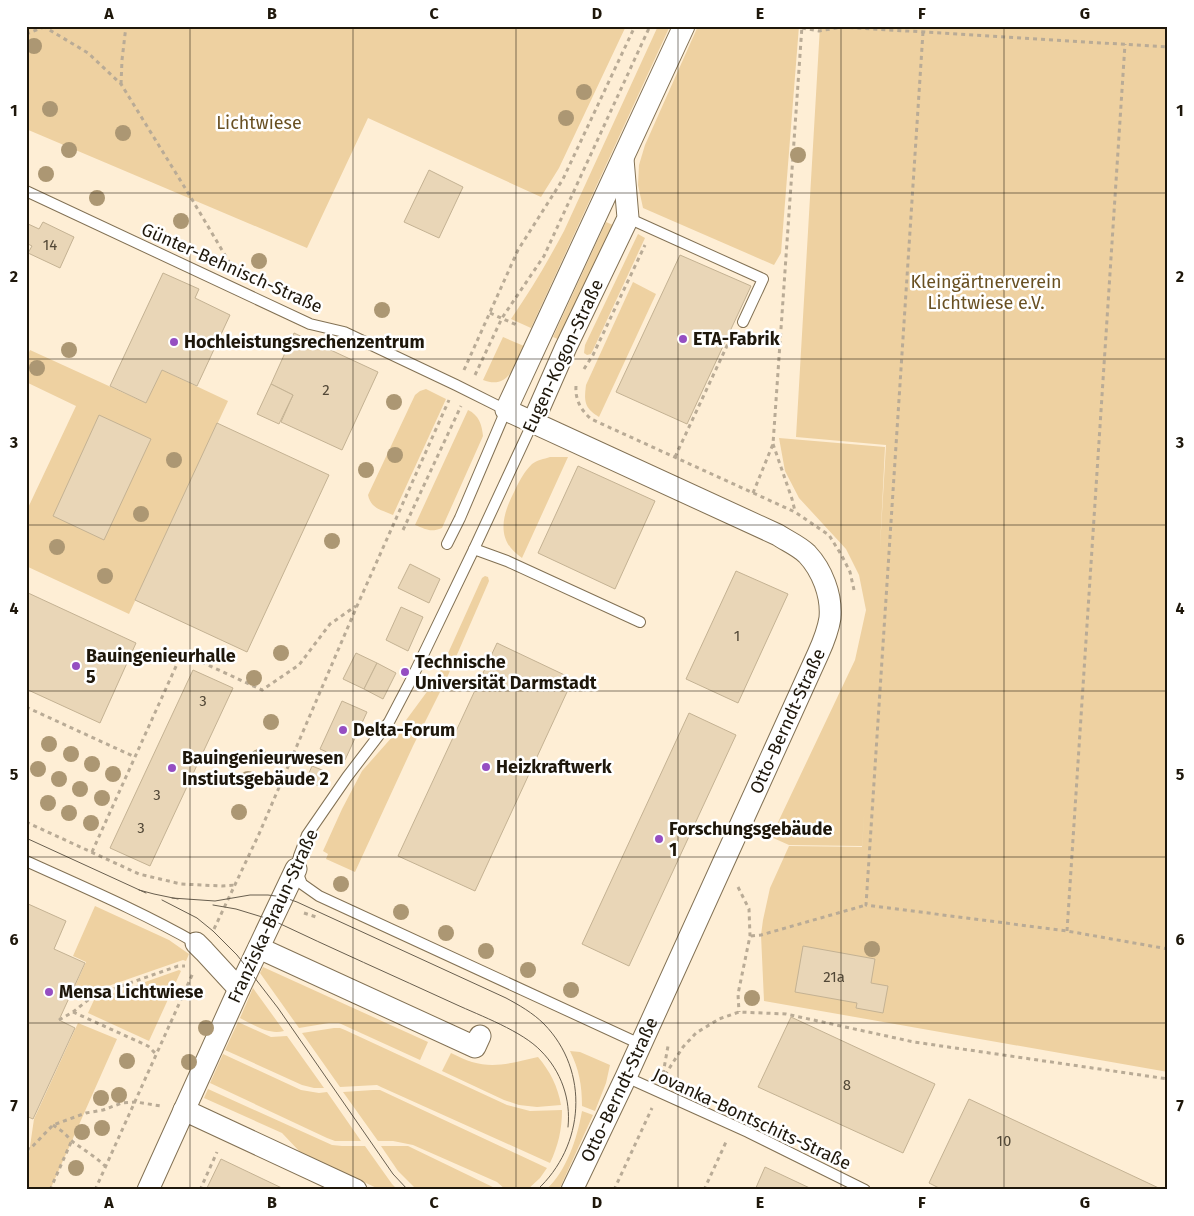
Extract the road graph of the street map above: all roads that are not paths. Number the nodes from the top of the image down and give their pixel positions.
1 (684, 26) edge
2 (623, 159) junction
3 (26, 191) edge
4 (628, 218) junction
5 (744, 322) road end
6 (506, 410) junction
7 (533, 422) junction
8 (447, 544) dead end
9 (474, 549) junction
10 (640, 622) dead end
11 (26, 861) edge
12 (296, 870) junction
13 (196, 943) joint
14 (258, 948) junction
15 (239, 989) junction
16 (480, 1036) dead end
17 (640, 1044) junction
18 (626, 1077) junction
19 (184, 1110) junction
20 (148, 1190) edge
21 (356, 1190) edge
22 (572, 1190) edge
23 (865, 1190) edge

1 - 2 street, Eugen-Kogon-Straße
2 - 4 street, Eugen-Kogon-Straße
2 - 6 street, Eugen-Kogon-Straße
3 - 6 lane, Günter-Behnisch-Straße
4 - 5 lane
4 - 7 street, Eugen-Kogon-Straße
6 - 7 street, Otto-Berndt-Straße
6 - 8 lane, Eugen-Kogon-Straße
7 - 9 lane, Eugen-Kogon-Straße
7 - 17 street, Otto-Berndt-Straße
9 - 10 lane
9 - 12 lane, Franziska-Braun-Straße
11 - 13 lane
12 - 14 street, Franziska-Braun-Straße
12 - 17 lane
13 - 15 street
14 - 15 street, Franziska-Braun-Straße
14 - 16 street
15 - 19 street, Franziska-Braun-Straße
17 - 18 street, Otto-Berndt-Straße
18 - 22 street, Otto-Berndt-Straße
18 - 23 lane, Jovanka-Bontschits-Straße
19 - 20 street, Franziska-Braun-Straße
19 - 21 street

